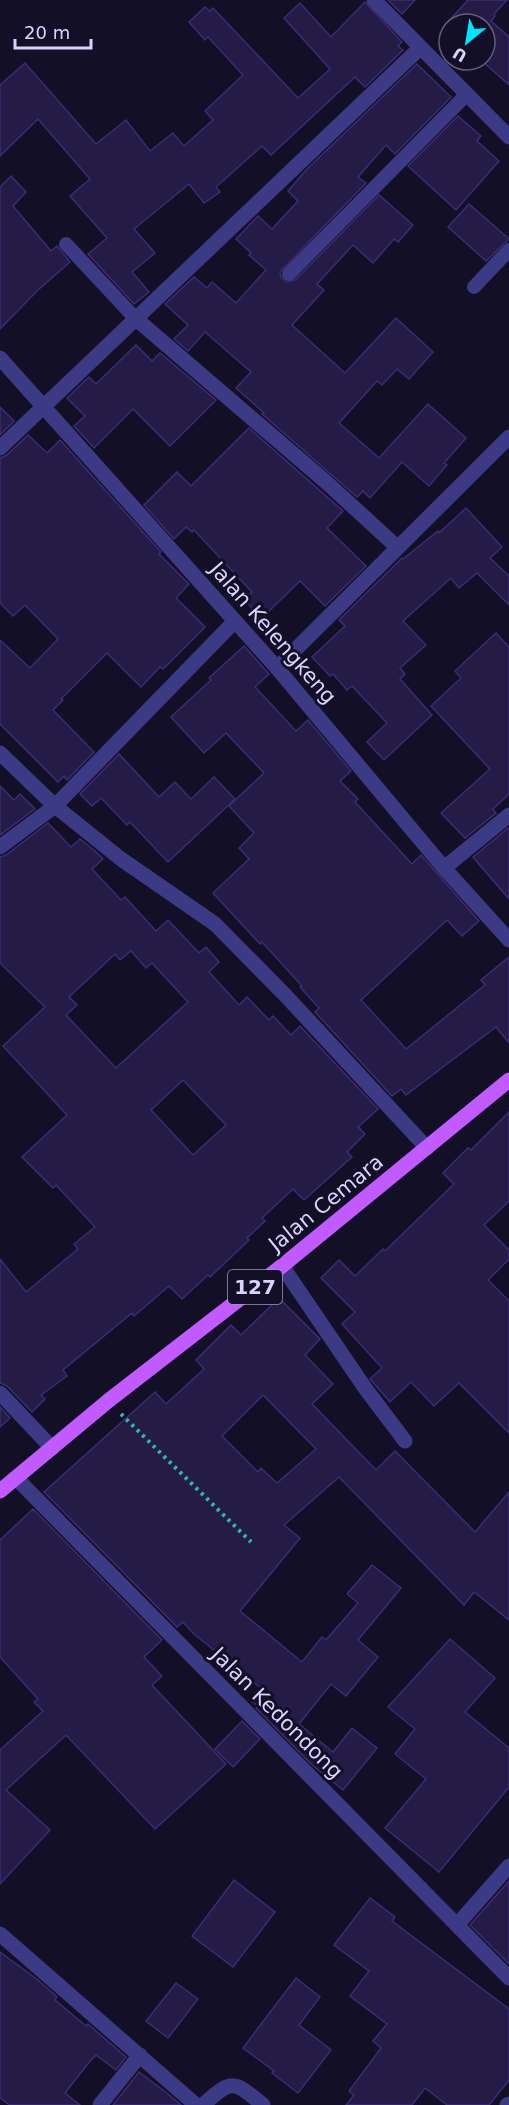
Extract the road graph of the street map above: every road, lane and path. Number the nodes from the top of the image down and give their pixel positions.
1 (374, 0) edge
2 (420, 48) junction
3 (466, 94) junction
4 (509, 138) edge
5 (66, 244) dead end
6 (509, 250) edge
7 (289, 274) dead end
8 (474, 287) dead end
9 (135, 318) junction
10 (0, 358) edge
11 (43, 405) junction
12 (509, 436) edge
13 (0, 448) edge
14 (398, 547) junction
15 (235, 621) junction
16 (277, 668) junction
17 (0, 753) edge
18 (55, 806) junction
19 (509, 815) edge
20 (0, 847) edge
21 (444, 868) junction
22 (509, 940) edge
23 (509, 1080) edge
24 (427, 1148) junction
25 (282, 1266) junction
26 (0, 1393) edge
27 (108, 1401) junction
28 (405, 1441) dead end
29 (52, 1448) junction
30 (16, 1478) junction
31 (0, 1491) edge
32 (251, 1542) dead end
33 (509, 1866) edge
34 (457, 1925) junction
35 (0, 1934) edge
36 (509, 1978) edge
37 (140, 2055) junction
38 (100, 2105) edge
39 (196, 2105) edge
40 (203, 2105) edge
41 (263, 2105) edge

1 - 2 street
2 - 3 street
2 - 9 street
3 - 4 street
3 - 7 lane
5 - 9 lane
6 - 8 lane
9 - 11 street
9 - 14 street
10 - 11 street, Jalan Kelengkeng
11 - 13 street
11 - 15 street, Jalan Kelengkeng
12 - 14 street
14 - 16 street
15 - 16 street, Jalan Kelengkeng
15 - 18 street
16 - 21 street, Jalan Kelengkeng
17 - 18 street
18 - 20 street
18 - 24 street
19 - 21 street
21 - 22 street, Jalan Kelengkeng
23 - 24 main road, Jalan Cemara / 127
24 - 25 main road, Jalan Cemara / 127
25 - 27 main road, Jalan Cemara / 127
25 - 28 street
26 - 29 street
27 - 29 main road, Jalan Cemara / 127
27 - 32 path
29 - 30 main road, Jalan Cemara / 127
30 - 31 main road, Jalan Cemara / 127
30 - 34 street, Jalan Kedondong
33 - 34 street
34 - 36 street, Jalan Kedondong
35 - 37 street
37 - 38 street
37 - 39 street
40 - 41 street

